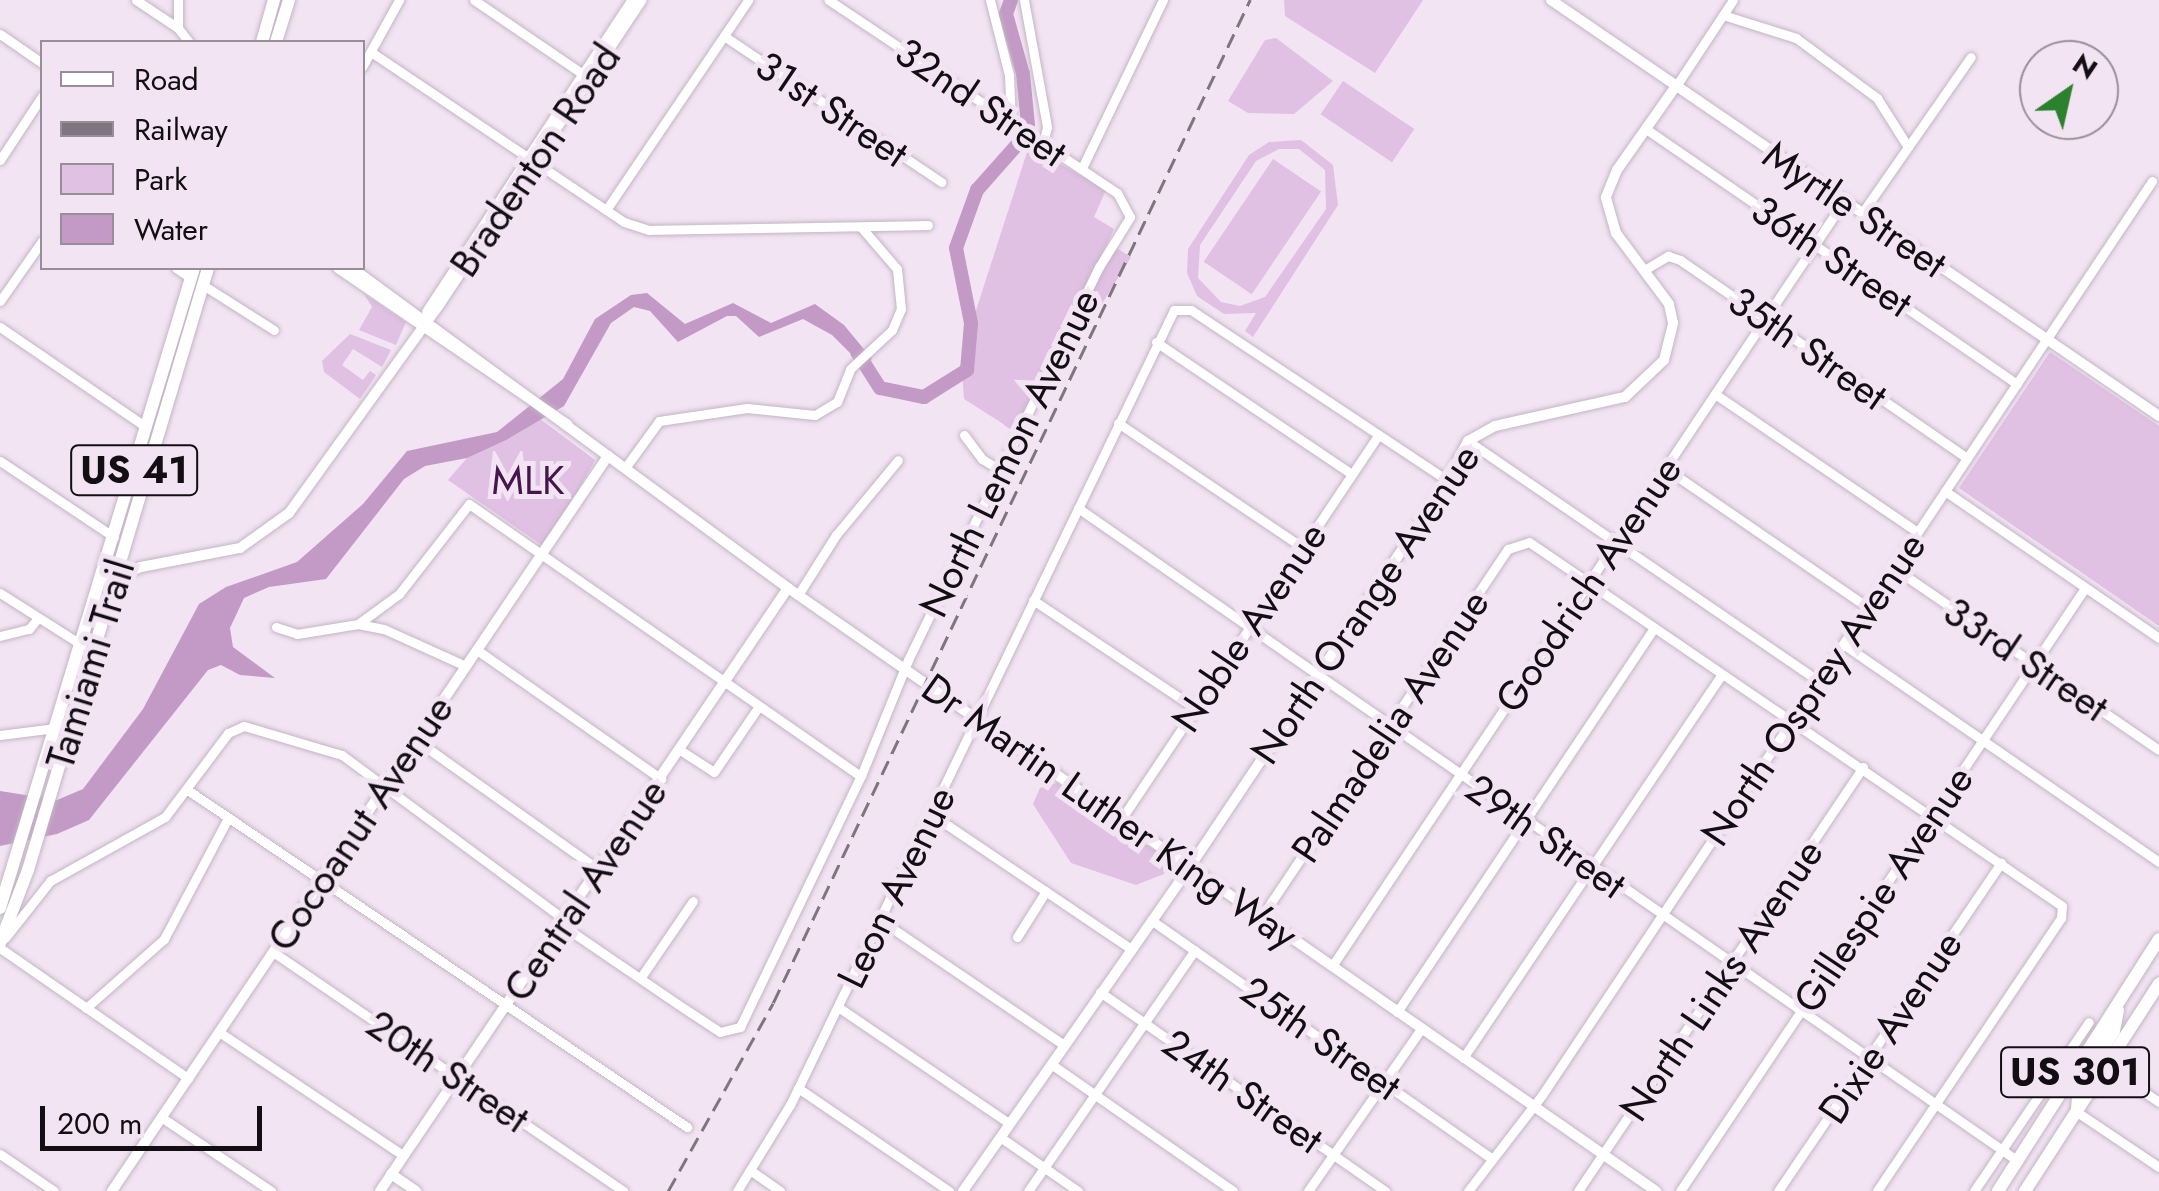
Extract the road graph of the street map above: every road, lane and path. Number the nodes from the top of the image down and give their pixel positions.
1 (136, 0) edge
2 (178, 0) edge
3 (274, 0) edge
4 (289, 0) edge
5 (400, 0) edge
6 (474, 0) edge
7 (633, 0) edge
8 (642, 0) edge
9 (748, 0) edge
10 (829, 0) edge
11 (990, 0) edge
12 (1024, 0) edge
13 (1163, 0) edge
14 (1551, 0) edge
15 (1733, 0) edge
16 (1723, 15) junction
17 (178, 28) junction
18 (0, 34) edge
19 (724, 36) junction
20 (187, 40) edge
21 (263, 40) edge
22 (277, 40) edge
23 (374, 54) junction
24 (1971, 58) dead end
25 (40, 62) edge
26 (365, 64) edge
27 (584, 74) junction
28 (1676, 86) junction
29 (40, 99) edge
30 (1011, 121) junction
31 (1646, 129) junction
32 (1044, 143) junction
33 (1908, 147) junction
34 (530, 159) junction
35 (0, 160) edge
36 (1082, 168) junction
37 (2152, 181) dead end
38 (941, 182) dead end
39 (1844, 201) junction
40 (1130, 208) joint
41 (606, 210) junction
42 (1862, 214) junction
43 (928, 225) dead end
44 (862, 227) junction
45 (40, 244) edge
46 (1815, 244) junction
47 (1646, 269) junction
48 (341, 270) edge
49 (355, 270) edge
50 (197, 275) edge
51 (0, 300) edge
52 (1764, 318) junction
53 (423, 321) junction
54 (0, 328) edge
55 (274, 330) dead end
56 (2046, 340) junction
57 (1156, 342) junction
58 (2017, 384) junction
59 (1715, 394) junction
60 (2159, 416) edge
61 (1118, 424) junction
62 (152, 431) junction
63 (964, 436) dead end
64 (1378, 436) junction
65 (1468, 441) junction
66 (608, 456) junction
67 (1967, 458) junction
68 (898, 460) dead end
69 (0, 461) edge
70 (625, 468) junction
71 (1665, 468) junction
72 (1002, 470) junction
73 (1352, 474) junction
74 (1448, 481) junction
75 (1945, 492) junction
76 (1078, 508) junction
77 (1917, 532) junction
78 (120, 541) junction
79 (1615, 542) junction
80 (1302, 547) junction
81 (541, 555) junction
82 (141, 567) junction
83 (1894, 568) junction
84 (116, 574) junction
85 (1588, 582) junction
86 (100, 584) junction
87 (2086, 588) junction
88 (793, 591) junction
89 (0, 592) edge
90 (110, 595) junction
91 (1034, 600) junction
92 (1867, 607) junction
93 (38, 618) junction
94 (358, 624) junction
95 (1250, 625) junction
96 (276, 627) dead end
97 (1654, 628) junction
98 (0, 636) edge
99 (2159, 638) edge
100 (1843, 644) junction
101 (87, 649) junction
102 (477, 650) junction
103 (2034, 664) junction
104 (466, 666) junction
105 (905, 669) junction
106 (1722, 674) junction
107 (1317, 678) junction
108 (1818, 680) junction
109 (725, 684) junction
110 (758, 706) junction
111 (1195, 708) junction
112 (976, 718) junction
113 (1792, 721) junction
114 (1389, 728) junction
115 (63, 730) junction
116 (0, 736) edge
117 (416, 740) junction
118 (1983, 740) junction
119 (680, 750) junction
120 (2159, 750) edge
121 (1863, 768) junction
122 (861, 776) junction
123 (1460, 776) junction
124 (660, 778) junction
125 (385, 786) junction
126 (189, 791) junction
127 (931, 814) junction
128 (1932, 815) junction
129 (228, 818) junction
130 (1122, 818) junction
131 (1526, 822) junction
132 (29, 845) junction
133 (2159, 862) edge
134 (2001, 863) junction
135 (1191, 866) junction
136 (1592, 867) junction
137 (28, 870) junction
138 (598, 870) junction
139 (50, 881) junction
140 (321, 881) junction
141 (1046, 891) junction
142 (693, 901) dead end
143 (0, 908) edge
144 (1262, 916) junction
145 (1662, 916) junction
146 (880, 920) junction
147 (1151, 920) junction
148 (563, 921) junction
149 (1017, 937) dead end
150 (2159, 939) edge
151 (0, 945) edge
152 (1130, 949) junction
153 (1194, 950) junction
154 (272, 952) junction
155 (1732, 964) junction
156 (1332, 966) junction
157 (640, 977) junction
158 (2159, 984) edge
159 (1100, 992) junction
160 (2119, 1003) junction
161 (506, 1004) junction
162 (838, 1007) junction
163 (86, 1008) junction
164 (1397, 1012) junction
165 (1800, 1012) junction
166 (1144, 1022) junction
167 (2088, 1022) dead end
168 (1421, 1029) junction
169 (219, 1032) junction
170 (1064, 1045) junction
171 (1463, 1058) junction
172 (1869, 1059) junction
173 (1051, 1064) junction
174 (2106, 1066) junction
175 (457, 1076) junction
176 (188, 1078) junction
177 (1384, 1082) junction
178 (798, 1088) junction
179 (1094, 1095) junction
180 (2159, 1102) edge
181 (1936, 1105) junction
182 (1531, 1106) junction
183 (2077, 1112) junction
184 (161, 1117) junction
185 (1009, 1123) junction
186 (688, 1127) dead end
187 (1000, 1137) junction
188 (2002, 1151) junction
189 (0, 1154) edge
190 (1333, 1154) junction
191 (403, 1155) junction
192 (1603, 1156) junction
193 (1491, 1158) junction
194 (2018, 1161) junction
195 (2159, 1167) edge
196 (1044, 1168) junction
197 (750, 1170) junction
198 (391, 1174) junction
199 (54, 1191) edge
200 (112, 1191) edge
201 (271, 1191) edge
202 (380, 1191) edge
203 (416, 1191) edge
204 (623, 1191) edge
205 (736, 1191) edge
206 (780, 1191) edge
207 (949, 1191) edge
208 (963, 1191) edge
209 (1028, 1191) edge
210 (1078, 1191) edge
211 (1232, 1191) edge
212 (1308, 1191) edge
213 (1385, 1191) edge
214 (1468, 1191) edge
215 (1578, 1191) edge
216 (1656, 1191) edge
217 (1680, 1191) edge
218 (1778, 1191) edge
219 (1877, 1191) edge
220 (1974, 1191) edge
221 (1998, 1191) edge
222 (2025, 1191) edge

1 - 17 street
2 - 17 street
3 - 21 main road
4 - 22 main road
5 - 23 street
6 - 27 street
7 - 27 street, Bradenton Road
8 - 34 street, Bradenton Road
9 - 19 street
10 - 30 street, 32nd Street
11 - 30 street
12 - 32 street
13 - 36 street
14 - 28 street, Myrtle Street
15 - 16 street, North Orange Avenue
16 - 28 street, North Orange Avenue
16 - 33 street
17 - 20 street
18 - 25 street
19 - 38 street, 31st Street
19 - 41 street
23 - 26 street
23 - 34 street
24 - 33 street
27 - 34 street, Bradenton Road
28 - 31 street, North Orange Avenue
28 - 39 street, Myrtle Street
29 - 35 street
30 - 32 street, 32nd Street
31 - 46 street, 36th Street
31 - 47 street, North Orange Avenue
32 - 36 street, 32nd Street
33 - 42 street
34 - 41 street
34 - 53 street, Bradenton Road
36 - 40 street, 32nd Street
37 - 56 street, North Osprey Avenue
39 - 42 street, Myrtle Street
39 - 46 street, Goodrich Avenue
40 - 72 street, North Lemon Avenue
41 - 44 street
42 - 56 street, Myrtle Street
43 - 44 street
44 - 70 street
45 - 51 street
46 - 52 street, Goodrich Avenue
46 - 58 street, 36th Street
47 - 52 street, 35th Street
47 - 65 street, North Orange Avenue
48 - 53 street, Dr Martin Luther King Way
49 - 53 street, Dr Martin Luther King Way
50 - 55 street
50 - 62 main road, Tamiami Trail / US 41
50 - 62 main road, Tamiami Trail / US 41
52 - 59 street, Goodrich Avenue
52 - 67 street, 35th Street
53 - 66 street, Dr Martin Luther King Way
53 - 82 street, Bradenton Road
54 - 62 street
56 - 58 street, North Osprey Avenue
56 - 60 street, Myrtle Street
57 - 61 street, Leon Avenue
57 - 64 street, Leon Avenue
57 - 73 street
58 - 67 street, North Osprey Avenue
59 - 71 street, Goodrich Avenue
59 - 77 street
61 - 76 street, Leon Avenue
61 - 80 street
62 - 78 main road, Tamiami Trail / US 41
63 - 72 street
64 - 73 street, Noble Avenue
64 - 74 street
65 - 74 street, North Orange Avenue
65 - 79 street
66 - 70 street, Dr Martin Luther King Way
66 - 81 street, Cocoanut Avenue
67 - 75 street, North Osprey Avenue
68 - 88 street, Central Avenue
69 - 78 street
70 - 88 street, Dr Martin Luther King Way
71 - 79 street, Goodrich Avenue
71 - 92 street
72 - 105 street, North Lemon Avenue
73 - 80 street, Noble Avenue
74 - 107 street, North Orange Avenue
75 - 77 street, North Osprey Avenue
75 - 87 street
76 - 91 street, Leon Avenue
76 - 95 street, 29th Street
77 - 83 street, North Osprey Avenue
78 - 84 main road, Tamiami Trail / US 41
78 - 86 main road, Tamiami Trail / US 41
79 - 85 street, Goodrich Avenue
79 - 108 street
80 - 95 street, Noble Avenue
81 - 94 street
81 - 102 street, Cocoanut Avenue
81 - 109 street
82 - 84 street, Bradenton Road
82 - 90 street
83 - 92 street, North Osprey Avenue
83 - 103 street, 33rd Street
84 - 86 street, Bradenton Road
84 - 90 main road, Tamiami Trail / US 41
85 - 97 street
85 - 114 street, Palmadelia Avenue
85 - 123 street, Goodrich Avenue
86 - 101 main road, Tamiami Trail / US 41
87 - 99 street
87 - 103 street, Gillespie Avenue
88 - 105 street, Dr Martin Luther King Way
88 - 109 street, Central Avenue
89 - 93 street
90 - 101 main road, Tamiami Trail / US 41
91 - 111 street
91 - 112 street, Leon Avenue
92 - 100 street, North Osprey Avenue
93 - 98 street
93 - 101 street
94 - 96 street
94 - 104 street
95 - 107 street, 29th Street
95 - 111 street, Noble Avenue
97 - 106 street
97 - 131 street
100 - 108 street, North Osprey Avenue
100 - 118 street
101 - 115 main road, Tamiami Trail / US 41
102 - 104 street, Cocoanut Avenue
102 - 124 street
103 - 118 street, Gillespie Avenue
103 - 120 street, 33rd Street
104 - 117 street, Cocoanut Avenue
105 - 112 street, Dr Martin Luther King Way
105 - 122 street, North Lemon Avenue
106 - 113 street
106 - 136 street
107 - 114 street, 29th Street
107 - 135 street, North Orange Avenue
108 - 113 street, North Osprey Avenue
109 - 110 street
109 - 119 street, Central Avenue
110 - 119 street
110 - 122 street
111 - 130 street, Noble Avenue
112 - 127 street, Leon Avenue
112 - 130 street, Dr Martin Luther King Way
113 - 121 street
113 - 145 street, North Osprey Avenue
114 - 123 street, 29th Street
114 - 144 street, Palmadelia Avenue
115 - 116 street
115 - 132 main road, Tamiami Trail / US 41
117 - 125 street, Cocoanut Avenue
117 - 138 street
118 - 128 street, Gillespie Avenue
118 - 133 street
119 - 124 street, Central Avenue
121 - 128 street
121 - 155 street, North Links Avenue
122 - 157 street, North Lemon Avenue
123 - 131 street, 29th Street
123 - 156 street, Goodrich Avenue
124 - 138 street, Central Avenue
125 - 126 street
125 - 140 street, Cocoanut Avenue
125 - 148 street
126 - 129 street
126 - 139 street
127 - 141 street
127 - 146 street, Leon Avenue
128 - 134 street
128 - 165 street, Gillespie Avenue
129 - 140 street
129 - 163 street
130 - 135 street, Dr Martin Luther King Way
131 - 136 street, 29th Street
131 - 164 street
132 - 137 main road, Tamiami Trail / US 41
132 - 143 main road, Tamiami Trail / US 41
134 - 172 street, Dixie Avenue
134 - 181 street
135 - 144 street, Dr Martin Luther King Way
135 - 147 street, North Orange Avenue
136 - 145 street, 29th Street
136 - 171 street
137 - 139 street
137 - 151 main road, Tamiami Trail / US 41
138 - 148 street, Central Avenue
139 - 151 street
140 - 154 street, Cocoanut Avenue
140 - 161 street
141 - 149 street
141 - 152 street
142 - 157 street
144 - 156 street, Dr Martin Luther King Way
145 - 155 street, 29th Street
145 - 182 street, North Osprey Avenue
146 - 162 street, Leon Avenue
146 - 170 street
147 - 152 street, North Orange Avenue
147 - 153 street, 25th Street
148 - 157 street
148 - 161 street, Central Avenue
150 - 160 main road, US 301
151 - 163 street
152 - 159 street, North Orange Avenue
153 - 166 street
153 - 177 street, 25th Street
154 - 169 street, Cocoanut Avenue
154 - 175 street, 20th Street
155 - 165 street, 29th Street
155 - 192 street, North Links Avenue
156 - 164 street, Dr Martin Luther King Way
158 - 174 main road, US 301
159 - 166 street, 24th Street
159 - 170 street, North Orange Avenue
160 - 183 main road
160 - 194 main road, US 301
161 - 175 street, Central Avenue
161 - 186 street
162 - 178 street, Leon Avenue
162 - 185 street
163 - 176 street
164 - 168 street, Dr Martin Luther King Way
165 - 172 street, 29th Street
165 - 217 street, Gillespie Avenue
166 - 179 street
166 - 190 street, 24th Street
167 - 188 street
168 - 171 street, Dr Martin Luther King Way
168 - 177 street
169 - 176 street, Cocoanut Avenue
169 - 191 street
170 - 173 street, North Orange Avenue
171 - 182 street, Dr Martin Luther King Way
172 - 181 street, 29th Street
172 - 218 street, Dixie Avenue
173 - 179 street
173 - 185 street, North Orange Avenue
174 - 180 street
174 - 183 main road, US 301
175 - 191 street, Central Avenue
175 - 204 street, 20th Street
176 - 184 street, Cocoanut Avenue
177 - 190 street
177 - 193 street, 25th Street
178 - 197 street, Leon Avenue
178 - 207 street
179 - 196 street
179 - 211 street
181 - 188 street, 29th Street
181 - 219 street
182 - 192 street, Dr Martin Luther King Way
182 - 193 street, North Osprey Avenue
183 - 195 street
183 - 222 main road, US 301
184 - 200 street, Cocoanut Avenue
184 - 201 street
185 - 187 street, North Orange Avenue
187 - 196 street
187 - 208 street, North Orange Avenue
188 - 194 street, 29th Street
188 - 220 street
189 - 199 street
190 - 212 street
190 - 213 street, 24th Street
191 - 198 street, Central Avenue
192 - 215 street, North Links Avenue
192 - 216 street, Dr Martin Luther King Way
193 - 214 street, North Osprey Avenue
194 - 221 main road, US 301
196 - 209 street
196 - 210 street
197 - 205 street, Leon Avenue
197 - 206 street
198 - 202 street, Central Avenue
198 - 203 street

